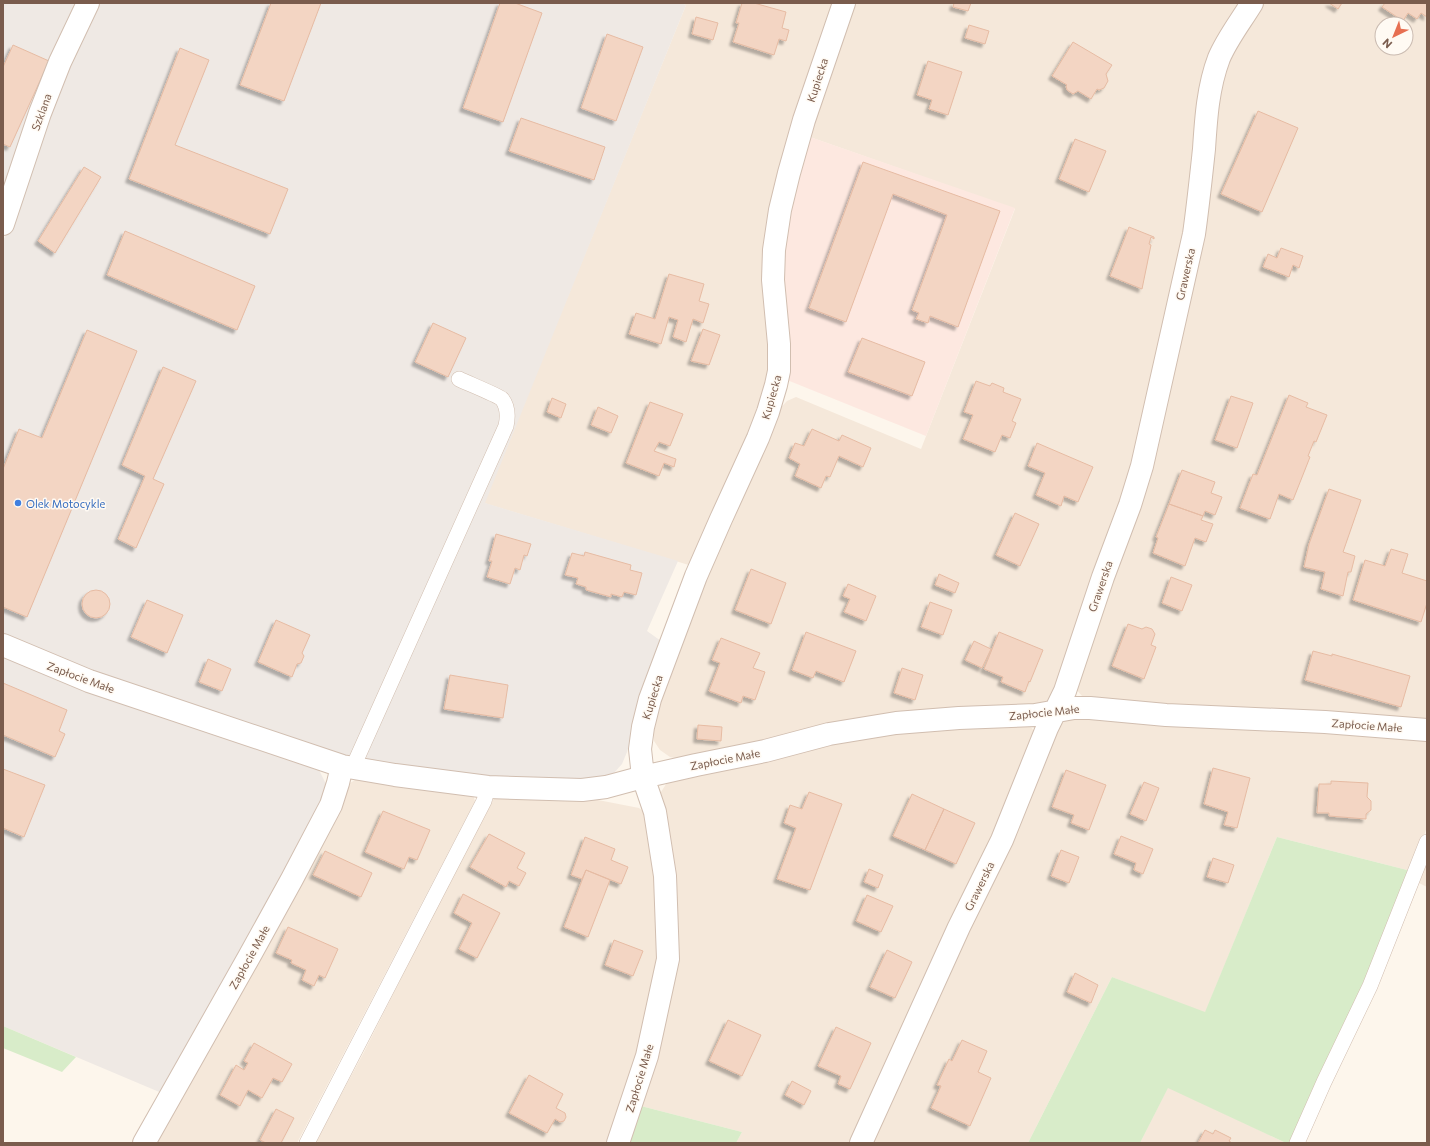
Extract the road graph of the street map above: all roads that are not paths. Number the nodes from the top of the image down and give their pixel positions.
1 (88, 3) edge
2 (844, 3) edge
3 (1252, 3) edge
4 (3, 224) edge
5 (459, 379) dead end
6 (3, 646) edge
7 (1055, 710) junction
8 (1427, 730) edge
9 (347, 766) junction
10 (643, 777) junction
11 (488, 788) junction
12 (1427, 842) edge
13 (144, 1143) edge
14 (307, 1143) edge
15 (618, 1143) edge
16 (861, 1143) edge
17 (1297, 1143) edge

1 - 4 street, Szklana
2 - 10 street, Kupiecka
3 - 7 street, Grawerska
5 - 9 lane
6 - 9 street, Zapłocie Małe
7 - 8 street, Zapłocie Małe
7 - 10 street, Zapłocie Małe
7 - 16 street, Grawerska
9 - 11 street, Zapłocie Małe
9 - 13 street, Zapłocie Małe
10 - 11 street, Zapłocie Małe
10 - 15 street, Zapłocie Małe
11 - 14 lane
12 - 17 lane

